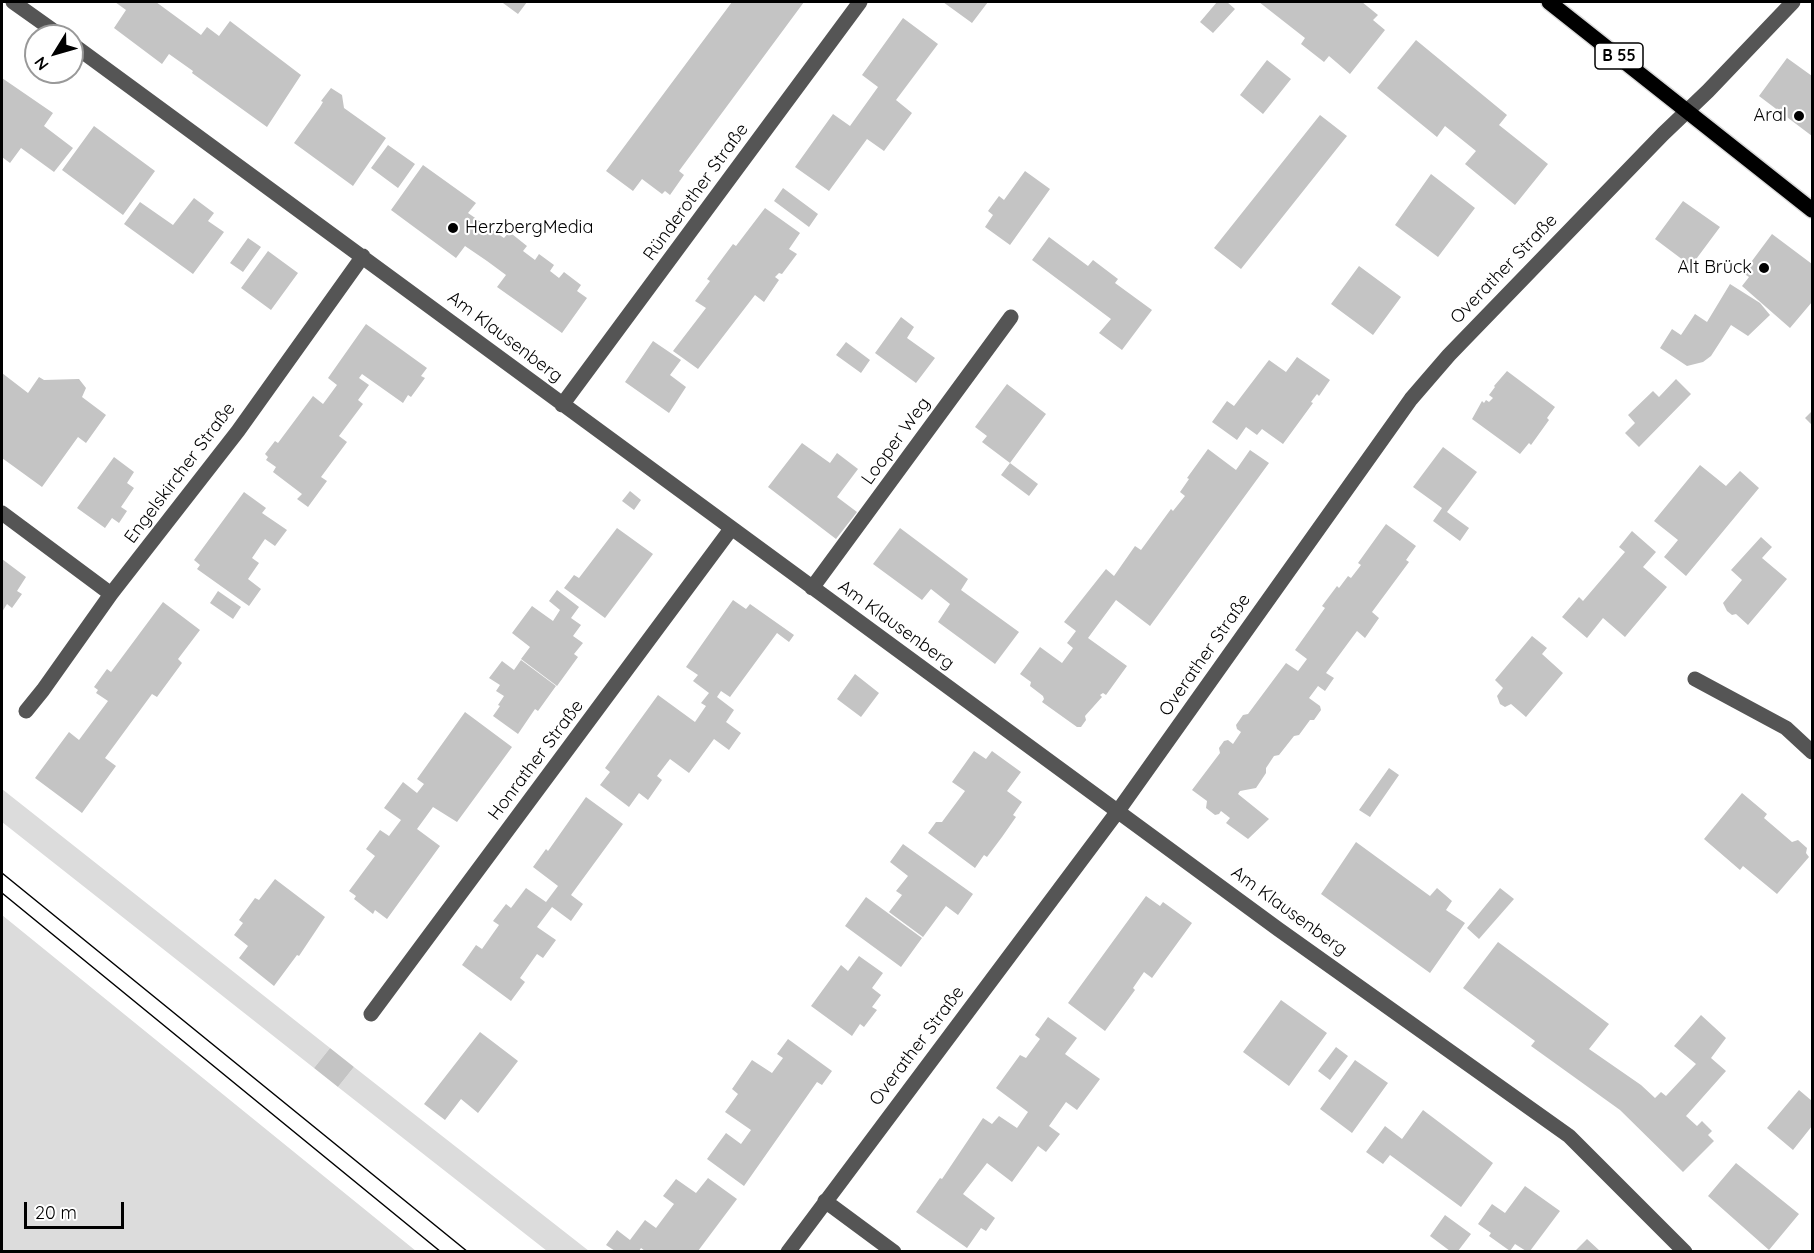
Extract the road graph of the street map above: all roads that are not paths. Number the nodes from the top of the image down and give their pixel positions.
1 (16, 2) edge
2 (860, 2) edge
3 (1549, 2) edge
4 (1793, 2) edge
5 (45, 24) edge
6 (84, 53) edge
7 (1688, 112) junction
8 (1812, 210) edge
9 (363, 256) junction
10 (1011, 317) dead end
11 (562, 405) junction
12 (2, 513) edge
13 (731, 529) junction
14 (812, 588) junction
15 (111, 594) junction
16 (1695, 679) dead end
17 (26, 711) dead end
18 (1812, 752) edge
19 (1118, 811) junction
20 (371, 1014) dead end
21 (825, 1201) junction
22 (788, 1251) edge
23 (894, 1251) edge
24 (1685, 1251) edge

1 - 5 street
2 - 11 street, Ründerother Straße
3 - 7 main road, B 55
4 - 7 street, Overather Straße
6 - 9 street, Am Klausenberg
7 - 8 main road, B 55
7 - 19 street, Overather Straße
9 - 11 street, Am Klausenberg
9 - 15 street, Engelskircher Straße
10 - 14 street, Looper Weg
11 - 13 street, Am Klausenberg
12 - 15 street
13 - 14 street, Am Klausenberg
13 - 20 street, Honrather Straße
14 - 19 street, Am Klausenberg
15 - 17 street, Engelskircher Straße
16 - 18 street
19 - 21 street, Overather Straße
19 - 24 street, Am Klausenberg
21 - 22 street, Overather Straße
21 - 23 street

